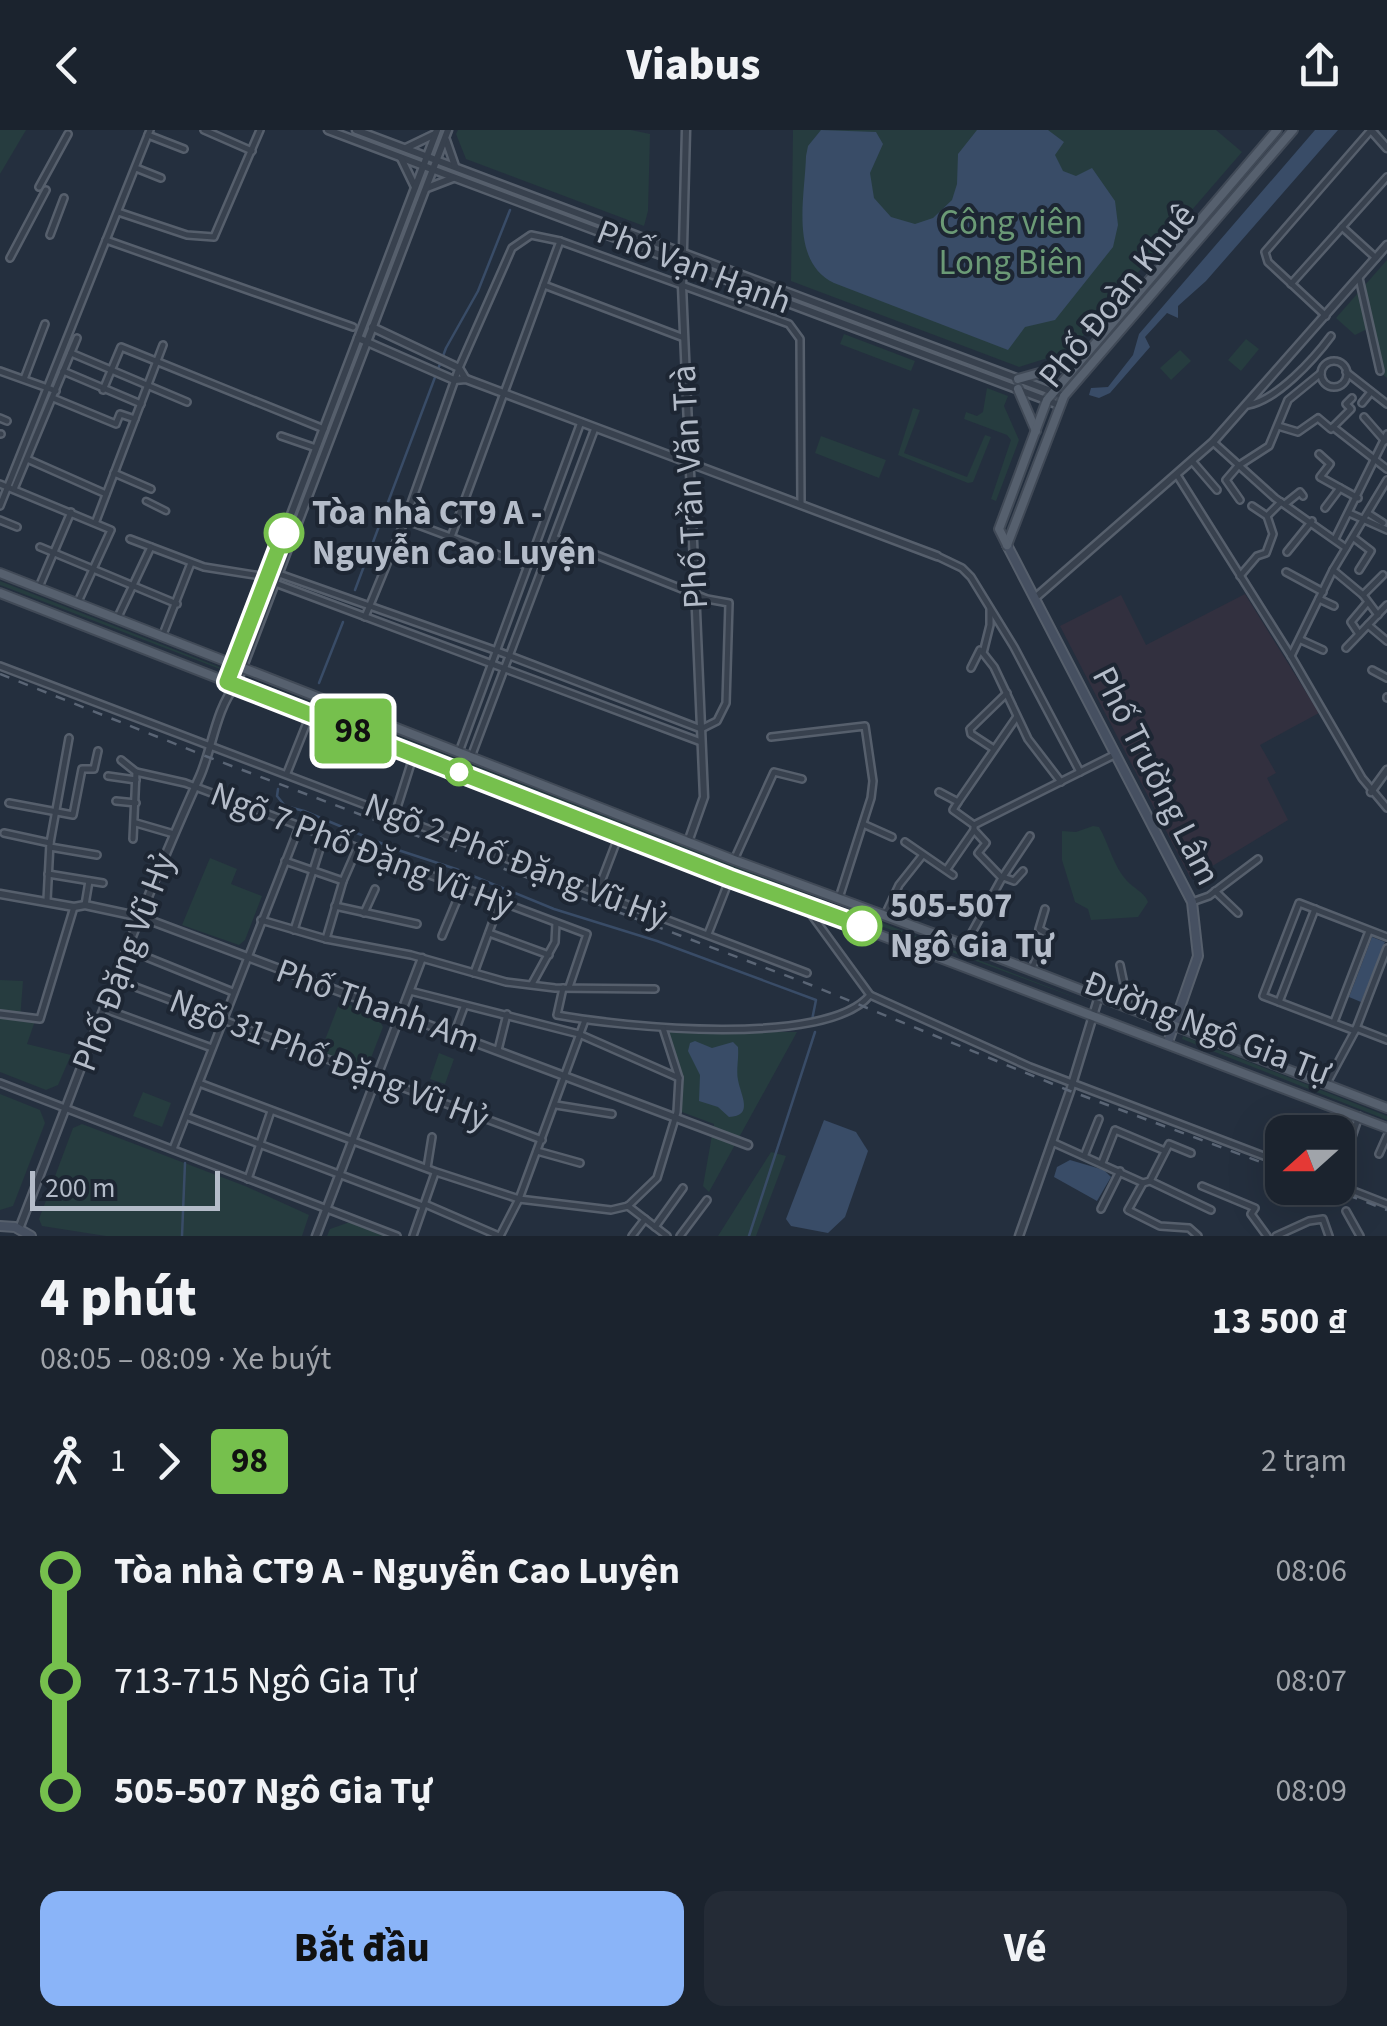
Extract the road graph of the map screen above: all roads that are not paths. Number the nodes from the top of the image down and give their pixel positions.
1 (204, 130) edge
2 (260, 130) edge
3 (328, 130) edge
4 (356, 130) edge
5 (686, 130) edge
6 (1277, 130) edge
7 (1293, 130) edge
8 (1371, 130) edge
9 (437, 132) edge
10 (149, 133) edge
11 (68, 134) dead end
12 (447, 134) edge
13 (405, 148) junction
14 (1387, 148) edge
15 (184, 149) dead end
16 (252, 151) junction
17 (427, 157) junction
18 (401, 158) junction
19 (437, 160) junction
20 (424, 166) junction
21 (456, 167) junction
22 (136, 168) junction
23 (433, 170) junction
24 (1387, 177) edge
25 (161, 178) dead end
26 (455, 178) junction
27 (415, 188) junction
28 (426, 188) junction
29 (64, 198) dead end
30 (118, 212) junction
31 (1342, 226) junction
32 (50, 234) dead end
33 (106, 240) junction
34 (560, 241) junction
35 (1387, 245) edge
36 (682, 252) junction
37 (10, 258) dead end
38 (1376, 258) junction
39 (682, 263) junction
40 (1359, 278) junction
41 (1291, 284) junction
42 (544, 285) junction
43 (682, 286) junction
44 (1326, 316) junction
45 (45, 324) dead end
46 (364, 324) junction
47 (353, 326) junction
48 (373, 328) junction
49 (1331, 336) dead end
50 (77, 338) dead end
51 (358, 338) junction
52 (684, 338) junction
53 (368, 342) junction
54 (163, 346) dead end
55 (71, 353) junction
56 (1318, 353) junction
57 (1288, 360) junction
58 (1332, 361) junction
59 (158, 362) junction
60 (1078, 362) junction
61 (458, 368) junction
62 (1298, 369) junction
63 (112, 370) junction
64 (0, 371) edge
65 (1380, 371) dead end
66 (63, 372) junction
67 (1321, 372) junction
68 (1346, 372) junction
69 (466, 379) junction
70 (24, 380) junction
71 (454, 380) junction
72 (1018, 384) junction
73 (148, 386) junction
74 (48, 388) junction
75 (103, 390) junction
76 (1371, 392) junction
77 (503, 393) junction
78 (55, 394) junction
79 (1050, 396) junction
80 (1352, 398) dead end
81 (1062, 401) junction
82 (187, 402) dead end
83 (1362, 403) dead end
84 (142, 404) junction
85 (1387, 404) edge
86 (1248, 405) junction
87 (1364, 417) dead end
88 (135, 419) junction
89 (581, 422) junction
90 (1278, 426) junction
91 (1333, 427) junction
92 (324, 428) junction
93 (595, 428) junction
94 (1036, 431) junction
95 (282, 436) dead end
96 (1386, 439) edge
97 (1212, 442) junction
98 (316, 448) junction
99 (1319, 454) dead end
100 (26, 459) junction
101 (1192, 461) junction
102 (1375, 461) junction
103 (688, 462) junction
104 (1238, 466) junction
105 (1387, 469) edge
106 (114, 473) junction
107 (1176, 475) junction
108 (1387, 480) edge
109 (0, 484) edge
110 (11, 488) junction
111 (1340, 488) junction
112 (151, 489) dead end
113 (1217, 490) dead end
114 (106, 494) junction
115 (1303, 496) dead end
116 (1358, 498) junction
117 (1240, 500) dead end
118 (146, 502) dead end
119 (1283, 503) junction
120 (801, 505) junction
121 (0, 506) edge
122 (1252, 506) dead end
123 (1325, 508) dead end
124 (166, 510) dead end
125 (71, 512) junction
126 (1349, 513) junction
127 (1266, 516) junction
128 (1365, 516) junction
129 (0, 520) edge
130 (404, 520) junction
131 (1312, 521) junction
132 (96, 522) junction
133 (1385, 526) edge
134 (17, 527) dead end
135 (451, 536) junction
136 (554, 538) junction
137 (1354, 538) junction
138 (130, 539) dead end
139 (1335, 539) junction
140 (1007, 544) junction
141 (40, 547) dead end
142 (151, 547) junction
143 (1346, 548) junction
144 (1286, 552) dead end
145 (54, 553) junction
146 (937, 556) joint
147 (191, 562) junction
148 (528, 566) junction
149 (92, 570) junction
150 (1333, 570) junction
151 (1360, 570) dead end
152 (1286, 572) dead end
153 (0, 573) edge
154 (1383, 575) dead end
155 (267, 576) junction
156 (1240, 576) junction
157 (277, 578) junction
158 (132, 585) junction
159 (38, 588) junction
160 (695, 592) junction
161 (0, 593) edge
162 (1363, 594) junction
163 (1321, 595) junction
164 (1034, 598) junction
165 (1367, 602) junction
166 (77, 604) junction
167 (177, 604) junction
168 (1334, 606) dead end
169 (369, 607) junction
170 (990, 608) junction
171 (1383, 612) edge
172 (365, 617) junction
173 (117, 619) junction
174 (1368, 626) junction
175 (1360, 634) junction
176 (162, 637) junction
177 (1301, 640) junction
178 (1387, 641) edge
179 (982, 648) junction
180 (1346, 648) dead end
181 (1323, 650) dead end
182 (497, 651) junction
183 (509, 656) junction
184 (1291, 656) junction
185 (492, 664) junction
186 (0, 666) edge
187 (238, 667) junction
188 (970, 668) dead end
189 (504, 669) junction
190 (1372, 670) dead end
191 (1387, 678) edge
192 (232, 684) junction
193 (1007, 693) junction
194 (478, 702) junction
195 (490, 706) junction
196 (310, 714) junction
197 (1017, 716) junction
198 (700, 728) junction
199 (770, 737) dead end
200 (70, 738) dead end
201 (701, 742) junction
202 (212, 747) junction
203 (994, 749) junction
204 (98, 751) dead end
205 (459, 753) junction
206 (414, 754) junction
207 (1115, 754) junction
208 (471, 758) junction
209 (121, 760) dead end
210 (1387, 770) edge
211 (286, 772) junction
212 (1080, 772) junction
213 (108, 776) dead end
214 (136, 776) junction
215 (802, 778) dead end
216 (1061, 782) junction
217 (194, 788) junction
218 (939, 792) dead end
219 (1371, 792) junction
220 (116, 801) dead end
221 (958, 802) junction
222 (9, 803) dead end
223 (136, 803) junction
224 (1387, 808) edge
225 (57, 812) junction
226 (395, 815) junction
227 (136, 823) junction
228 (863, 824) junction
229 (299, 827) junction
230 (974, 827) junction
231 (4, 833) dead end
232 (174, 834) junction
233 (619, 835) junction
234 (324, 836) junction
235 (1030, 836) dead end
236 (892, 837) dead end
237 (133, 839) dead end
238 (688, 842) junction
239 (906, 842) dead end
240 (50, 845) junction
241 (357, 849) junction
242 (96, 855) dead end
243 (922, 856) junction
244 (1258, 859) dead end
245 (285, 860) junction
246 (734, 860) junction
247 (312, 870) junction
248 (1023, 872) dead end
249 (48, 874) junction
250 (730, 878) junction
251 (1003, 878) junction
252 (89, 881) junction
253 (342, 881) junction
254 (103, 883) dead end
255 (462, 888) junction
256 (376, 889) dead end
257 (1215, 892) junction
258 (0, 894) edge
259 (596, 895) junction
260 (839, 898) junction
261 (47, 900) junction
262 (500, 902) junction
263 (1192, 902) junction
264 (802, 904) junction
265 (85, 905) junction
266 (336, 906) junction
267 (74, 907) junction
268 (1046, 909) dead end
269 (1314, 909) junction
270 (364, 912) junction
271 (1238, 914) dead end
272 (885, 915) junction
273 (141, 917) junction
274 (260, 920) junction
275 (556, 923) junction
276 (417, 924) dead end
277 (294, 930) junction
278 (1370, 930) junction
279 (489, 933) junction
280 (708, 934) junction
281 (442, 936) dead end
282 (1387, 937) edge
283 (326, 939) junction
284 (965, 945) junction
285 (1387, 948) edge
286 (129, 950) junction
287 (548, 954) junction
288 (246, 957) junction
289 (422, 958) junction
290 (1120, 965) dead end
291 (1032, 970) junction
292 (808, 972) dead end
293 (474, 973) junction
294 (116, 980) junction
295 (531, 985) junction
296 (566, 988) junction
297 (656, 989) dead end
298 (410, 991) junction
299 (233, 992) junction
300 (870, 995) junction
301 (1099, 996) junction
302 (1279, 1002) junction
303 (464, 1007) junction
304 (1128, 1008) junction
305 (105, 1009) junction
306 (0, 1014) edge
307 (508, 1014) junction
308 (1094, 1014) junction
309 (400, 1016) junction
310 (222, 1019) junction
311 (585, 1020) junction
312 (1334, 1022) junction
313 (1174, 1025) junction
314 (663, 1028) junction
315 (1355, 1030) junction
316 (454, 1034) junction
317 (579, 1034) junction
318 (1387, 1040) edge
319 (1168, 1042) junction
320 (212, 1048) junction
321 (498, 1050) junction
322 (567, 1076) junction
323 (679, 1078) junction
324 (376, 1079) junction
325 (1073, 1082) junction
326 (0, 1083) edge
327 (199, 1083) junction
328 (1326, 1083) junction
329 (556, 1105) junction
330 (1333, 1105) junction
331 (1387, 1108) edge
332 (66, 1110) junction
333 (271, 1110) junction
334 (612, 1114) dead end
335 (1334, 1115) edge
336 (186, 1116) junction
337 (1360, 1116) junction
338 (674, 1118) junction
339 (1099, 1119) dead end
340 (1387, 1128) edge
341 (1355, 1129) edge
342 (1387, 1136) edge
343 (432, 1138) dead end
344 (542, 1140) junction
345 (353, 1141) junction
346 (1052, 1142) junction
347 (260, 1144) junction
348 (748, 1145) dead end
349 (173, 1149) junction
350 (537, 1151) junction
351 (1165, 1152) junction
352 (1191, 1153) dead end
353 (1085, 1154) junction
354 (1378, 1154) dead end
355 (1265, 1156) edge
356 (1102, 1162) junction
357 (580, 1163) dead end
358 (427, 1168) junction
359 (1120, 1171) junction
360 (436, 1172) junction
361 (340, 1173) junction
362 (248, 1180) junction
363 (1147, 1182) junction
364 (1202, 1186) dead end
365 (684, 1188) dead end
366 (1355, 1192) edge
367 (519, 1199) junction
368 (707, 1200) dead end
369 (1387, 1204) edge
370 (424, 1205) junction
371 (628, 1206) junction
372 (327, 1209) junction
373 (1101, 1209) dead end
374 (1211, 1210) dead end
375 (1346, 1212) dead end
376 (645, 1218) junction
377 (0, 1226) edge
378 (655, 1227) junction
379 (19, 1229) junction
380 (31, 1236) edge
381 (316, 1236) edge
382 (398, 1236) edge
383 (413, 1236) edge
384 (500, 1236) edge
385 (632, 1236) edge
386 (667, 1236) edge
387 (680, 1236) edge
388 (1018, 1236) edge
389 (1198, 1236) edge
390 (1267, 1236) edge
391 (1276, 1236) edge
392 (1329, 1236) edge
393 (1360, 1236) edge

1 - 16 street
2 - 16 street
3 - 18 street, Phố Vạn Hạnh
4 - 13 street, Phố Vạn Hạnh
5 - 36 street, Phố Trần Văn Trà
6 - 60 main road, Phố Đoàn Khuê
7 - 81 main road, Phố Đoàn Khuê
8 - 14 street
8 - 41 street
9 - 13 street
9 - 17 street
10 - 15 street
10 - 22 street
11 - 37 street
12 - 19 street
12 - 21 street
13 - 17 street, Phố Vạn Hạnh
16 - 30 street
17 - 19 street, Phố Vạn Hạnh
17 - 20 street
18 - 20 street, Phố Vạn Hạnh
18 - 27 street
19 - 21 street, Phố Vạn Hạnh
19 - 23 street
20 - 23 street, Phố Vạn Hạnh
20 - 27 street
21 - 36 street, Phố Vạn Hạnh
22 - 25 street
22 - 30 street
23 - 26 street, Phố Vạn Hạnh
23 - 28 street
24 - 31 street
26 - 28 street
26 - 39 street, Phố Vạn Hạnh
27 - 46 street
28 - 48 street
29 - 32 street
30 - 33 street
31 - 38 street
31 - 41 street
33 - 47 street
33 - 74 street
34 - 42 street
34 - 43 street
34 - 61 street
35 - 38 street
36 - 39 street, Phố Trần Văn Trà
36 - 72 street, Phố Vạn Hạnh
38 - 40 street
39 - 43 street, Phố Trần Văn Trà
39 - 72 street, Phố Vạn Hạnh
40 - 44 street
40 - 65 street
41 - 44 street
42 - 52 street
42 - 77 street
43 - 52 street, Phố Trần Văn Trà
43 - 120 street
44 - 57 street
45 - 70 street
46 - 47 street
46 - 48 street
46 - 51 street
47 - 51 street
48 - 53 street
48 - 61 street
49 - 56 street
50 - 55 street
51 - 53 street
51 - 92 street
52 - 103 street, Phố Trần Văn Trà
53 - 71 street
53 - 157 street
54 - 59 street
55 - 63 street
55 - 66 street
56 - 58 street
56 - 62 street
57 - 62 street
57 - 86 street
58 - 67 street
58 - 68 street
59 - 63 street
59 - 73 street
59 - 92 street
60 - 72 main road
60 - 79 main road, Phố Đoàn Khuê
61 - 69 street
61 - 71 street
62 - 86 street
63 - 73 street
63 - 75 street
64 - 70 street
66 - 75 street
66 - 78 street
67 - 68 street
67 - 90 street
68 - 76 street
69 - 71 street
69 - 77 street
70 - 74 street
71 - 130 street
72 - 79 street, Phố Vạn Hạnh
72 - 94 main road
73 - 82 street
73 - 84 street
74 - 78 street
74 - 110 street
75 - 84 street
76 - 83 street
76 - 85 street
77 - 89 street
77 - 135 street
78 - 88 street
78 - 100 street
79 - 81 street, Phố Vạn Hạnh
79 - 94 main road, Phố Đoàn Khuê
80 - 91 street
81 - 140 main road, Phố Đoàn Khuê
84 - 88 street
86 - 97 street
87 - 96 street
88 - 106 street
89 - 93 street
89 - 148 street
90 - 91 street
90 - 104 street
91 - 102 street
92 - 98 street
93 - 103 street
93 - 136 street
94 - 140 main road, Phố Đoàn Khuê
95 - 98 street
96 - 102 street
97 - 101 street
97 - 104 street
98 - 155 street
99 - 111 street
100 - 110 street
100 - 114 street
101 - 107 street
101 - 113 street
102 - 105 street
102 - 116 street
103 - 120 street
103 - 160 street, Phố Trần Văn Trà
104 - 117 street
104 - 119 street
106 - 112 street
106 - 114 street
107 - 156 street
107 - 164 street
108 - 128 street
109 - 110 street
110 - 121 street
110 - 125 street
111 - 116 street
111 - 123 street
114 - 132 street
115 - 119 street
116 - 126 street
118 - 124 street
119 - 127 street
119 - 131 street
120 - 146 street
122 - 127 street
125 - 132 street
125 - 145 street
126 - 128 street
126 - 139 street
127 - 156 street
128 - 133 street
128 - 137 street
129 - 134 street
130 - 135 street
130 - 169 street
131 - 139 street
131 - 144 street
132 - 149 street
135 - 148 street
136 - 160 street
136 - 183 street
137 - 143 street
137 - 151 street
138 - 142 street
139 - 143 street
140 - 164 main road, Phố Trường Lâm
141 - 145 street
142 - 147 street
142 - 158 street
143 - 150 street
145 - 149 street
145 - 159 street
146 - 170 street
147 - 155 street
147 - 167 street
148 - 182 street
149 - 158 street
149 - 166 street
150 - 162 street
150 - 163 street
152 - 163 street
153 - 159 main road, Đường Ngô Gia Tự
154 - 162 street
155 - 187 street
156 - 184 street
157 - 169 street
157 - 172 street
157 - 187 street
158 - 167 street
158 - 173 street
159 - 166 main road, Đường Ngô Gia Tự
160 - 198 street, Phố Trần Văn Trà
160 - 198 street
161 - 192 main road, Đường Ngô Gia Tự
162 - 165 street
163 - 168 street
163 - 177 street
164 - 207 main road, Phố Trường Lâm
165 - 171 street
165 - 175 street
166 - 173 main road, Đường Ngô Gia Tự
167 - 176 street
169 - 172 street
169 - 182 street
170 - 179 street
170 - 212 street
171 - 174 street
172 - 185 street
173 - 176 main road, Đường Ngô Gia Tự
174 - 175 street
174 - 178 street
175 - 180 street
176 - 187 main road, Đường Ngô Gia Tự
177 - 181 street
177 - 184 street
179 - 188 street
179 - 193 street
182 - 183 street
182 - 185 street
183 - 189 street
183 - 198 street
184 - 219 street
185 - 189 street
185 - 194 street
186 - 202 street, Ngõ 2 Phố Đặng Vũ Hỷ
187 - 192 street, Phố Đặng Vũ Hỷ
187 - 205 main road, Đường Ngô Gia Tự
189 - 195 street
189 - 201 street
190 - 191 street
192 - 196 main road, Đường Ngô Gia Tự
192 - 202 street, Phố Đặng Vũ Hỷ
193 - 197 street
193 - 203 street
194 - 195 street
194 - 205 street
195 - 208 street
196 - 206 main road, Đường Ngô Gia Tự
196 - 211 street
197 - 203 street
197 - 216 street
198 - 201 street, Phố Trần Văn Trà
199 - 228 street
200 - 225 street
201 - 238 street, Phố Trần Văn Trà
202 - 211 street, Ngõ 2 Phố Đặng Vũ Hỷ
202 - 217 street, Phố Đặng Vũ Hỷ
203 - 221 street
204 - 225 street
205 - 208 main road, Đường Ngô Gia Tự
206 - 226 street
206 - 233 main road, Đường Ngô Gia Tự
207 - 212 street
207 - 263 main road, Phố Trường Lâm
208 - 238 main road, Đường Ngô Gia Tự
209 - 214 street
210 - 219 street
211 - 226 street, Ngõ 2 Phố Đặng Vũ Hỷ
212 - 216 street
213 - 214 street, Ngõ 7 Phố Đặng Vũ Hỷ
214 - 217 street, Ngõ 7 Phố Đặng Vũ Hỷ
214 - 223 street
215 - 246 street
216 - 230 street
217 - 229 street, Ngõ 7 Phố Đặng Vũ Hỷ
217 - 232 street, Phố Đặng Vũ Hỷ
218 - 221 street
219 - 224 street
220 - 223 street
221 - 230 street
222 - 225 street
223 - 227 street
225 - 240 street
226 - 259 street, Ngõ 2 Phố Đặng Vũ Hỷ
227 - 232 street
227 - 237 street
228 - 236 street
228 - 260 street
229 - 234 street, Ngõ 7 Phố Đặng Vũ Hỷ
229 - 245 street
230 - 243 street
230 - 251 street
231 - 240 street
232 - 273 street, Phố Đặng Vũ Hỷ
233 - 250 main road, Đường Ngô Gia Tự
233 - 259 street
234 - 241 street, Ngõ 7 Phố Đặng Vũ Hỷ
234 - 247 street
235 - 251 street
238 - 246 main road, Đường Ngô Gia Tự
239 - 243 street
240 - 242 street
240 - 249 street
241 - 253 street
241 - 255 street, Ngõ 7 Phố Đặng Vũ Hỷ
243 - 272 street
244 - 257 street
245 - 247 street
245 - 274 street
246 - 260 main road, Đường Ngô Gia Tự
247 - 253 street
247 - 277 street
248 - 251 street
249 - 252 street
249 - 261 street
250 - 264 main road, Đường Ngô Gia Tự
250 - 280 street
251 - 284 street
252 - 254 street
252 - 265 street
253 - 266 street
255 - 262 street, Ngõ 7 Phố Đặng Vũ Hỷ
255 - 281 street
256 - 270 street
257 - 263 street
257 - 271 street
258 - 261 street, Phố Thanh Am
259 - 280 street, Ngõ 2 Phố Đặng Vũ Hỷ
260 - 272 main road, Đường Ngô Gia Tự
261 - 267 street, Phố Thanh Am
262 - 275 street, Ngõ 7 Phố Đặng Vũ Hỷ
262 - 279 street
263 - 313 main road, Phố Trường Lâm
264 - 300 street
264 - 308 main road, Đường Ngô Gia Tự
265 - 267 street, Phố Thanh Am
265 - 273 street, Phố Thanh Am
266 - 270 street
266 - 283 street
267 - 306 street
268 - 291 street
269 - 278 street
269 - 302 street
269 - 302 street
270 - 276 street
272 - 284 main road, Đường Ngô Gia Tự
273 - 286 street, Phố Đặng Vũ Hỷ
273 - 288 street, Phố Thanh Am
274 - 277 street
274 - 288 street
275 - 287 street
275 - 296 street, Ngõ 7 Phố Đặng Vũ Hỷ
277 - 283 street
278 - 282 street
278 - 312 street
279 - 287 street
279 - 293 street
280 - 292 street, Ngõ 2 Phố Đặng Vũ Hỷ
283 - 289 street
284 - 291 main road, Đường Ngô Gia Tự
285 - 315 street
286 - 294 street, Phố Đặng Vũ Hỷ
286 - 299 street
287 - 295 street
288 - 299 street
288 - 309 street, Phố Thanh Am
289 - 293 street
289 - 298 street
290 - 304 street
291 - 301 main road, Đường Ngô Gia Tự
293 - 295 street
294 - 305 street, Phố Đặng Vũ Hỷ
294 - 310 street, Ngõ 31 Phố Đặng Vũ Hỷ
295 - 296 street
296 - 297 street
296 - 311 street
298 - 303 street
298 - 309 street
299 - 310 street
300 - 314 street
300 - 325 street
301 - 304 main road, Đường Ngô Gia Tự
301 - 308 street
302 - 312 street
303 - 307 street
303 - 316 street
304 - 313 main road, Đường Ngô Gia Tự
305 - 320 street
305 - 332 street, Phố Đặng Vũ Hỷ
307 - 317 street
307 - 321 street
308 - 319 main road, Đường Ngô Gia Tự
308 - 325 street
309 - 316 street, Phố Thanh Am
309 - 324 street
310 - 320 street
310 - 324 street, Ngõ 31 Phố Đặng Vũ Hỷ
311 - 314 street
311 - 317 street
312 - 315 street
313 - 319 main road, Phố Trường Lâm
313 - 328 main road, Đường Ngô Gia Tự
314 - 323 street
315 - 318 street
315 - 328 street
316 - 321 street, Phố Thanh Am
317 - 322 street
317 - 323 street
319 - 330 main road, Đường Ngô Gia Tự
320 - 327 street
321 - 322 street, Phố Thanh Am
322 - 329 street
322 - 338 street, Phố Thanh Am
323 - 338 street
324 - 344 street, Ngõ 31 Phố Đặng Vũ Hỷ
324 - 345 street
325 - 346 street
325 - 355 street
326 - 332 street
327 - 333 street
327 - 336 street
328 - 331 main road, Đường Ngô Gia Tự
329 - 334 street
329 - 344 street
330 - 335 street
330 - 337 main road, Đường Ngô Gia Tự
332 - 349 street
332 - 379 street, Phố Đặng Vũ Hỷ
333 - 345 street
333 - 347 street
336 - 347 street
336 - 349 street
337 - 340 main road, Đường Ngô Gia Tự
337 - 341 street
338 - 348 street, Phố Thanh Am
338 - 371 street
339 - 353 street
342 - 354 street
343 - 358 street
344 - 350 street
345 - 358 street
345 - 361 street
346 - 353 street
346 - 388 street
347 - 361 street
347 - 362 street
349 - 362 street
350 - 357 street
350 - 367 street
351 - 352 street
351 - 356 street
351 - 363 street
353 - 356 street
356 - 359 street
358 - 360 street
359 - 363 street
359 - 373 street
360 - 367 street
360 - 370 street
361 - 370 street
361 - 372 street
362 - 372 street
363 - 374 street
363 - 389 street
364 - 390 street
365 - 378 street
366 - 369 street
367 - 371 street
367 - 384 street
368 - 387 street
370 - 383 street
370 - 384 street
371 - 376 street
372 - 381 street
372 - 382 street
375 - 393 street
376 - 378 street
376 - 385 street
377 - 379 main road
378 - 386 street
379 - 380 main road
391 - 392 street

